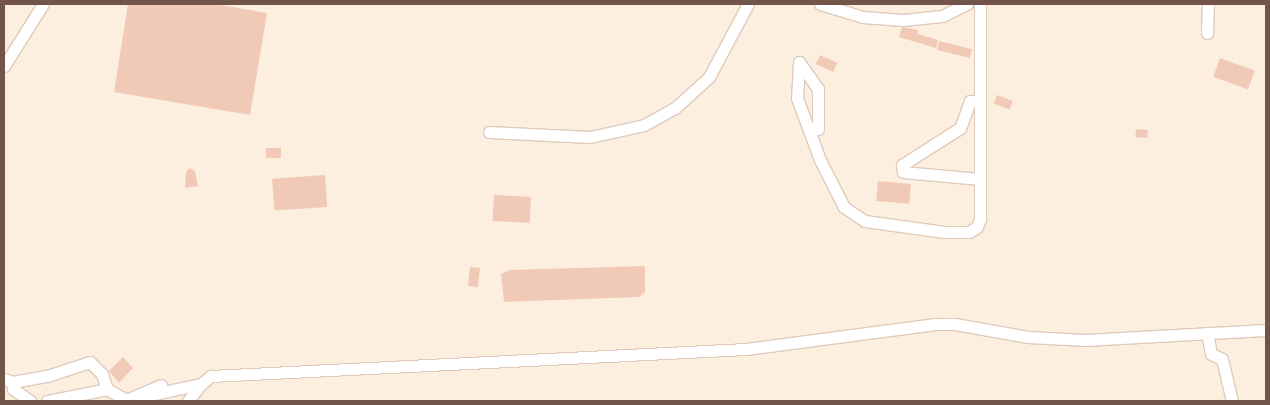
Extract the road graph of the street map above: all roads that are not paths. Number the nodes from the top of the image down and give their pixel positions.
1 (43, 4) edge
2 (820, 4) edge
3 (967, 4) edge
4 (980, 4) edge
5 (1208, 4) edge
6 (745, 6) edge
7 (1207, 33) dead end
8 (4, 66) edge
9 (980, 101) junction
10 (818, 129) dead end
11 (489, 132) dead end
12 (980, 178) junction
13 (1266, 330) edge
14 (1207, 333) junction
15 (8, 380) edge
16 (201, 384) junction
17 (161, 385) dead end
18 (107, 389) junction
19 (181, 389) junction
20 (126, 400) junction
21 (30, 401) edge
22 (47, 401) edge
23 (169, 401) edge
24 (188, 401) edge
25 (1232, 401) edge

1 - 8 street
2 - 3 street
4 - 9 street
5 - 7 street
6 - 11 street
9 - 12 street
9 - 12 street
10 - 12 street
13 - 14 street
14 - 16 street
14 - 25 street
15 - 18 street
15 - 21 street
16 - 19 street
16 - 24 street
17 - 20 street
18 - 20 street
18 - 22 street
19 - 20 street
19 - 23 street

